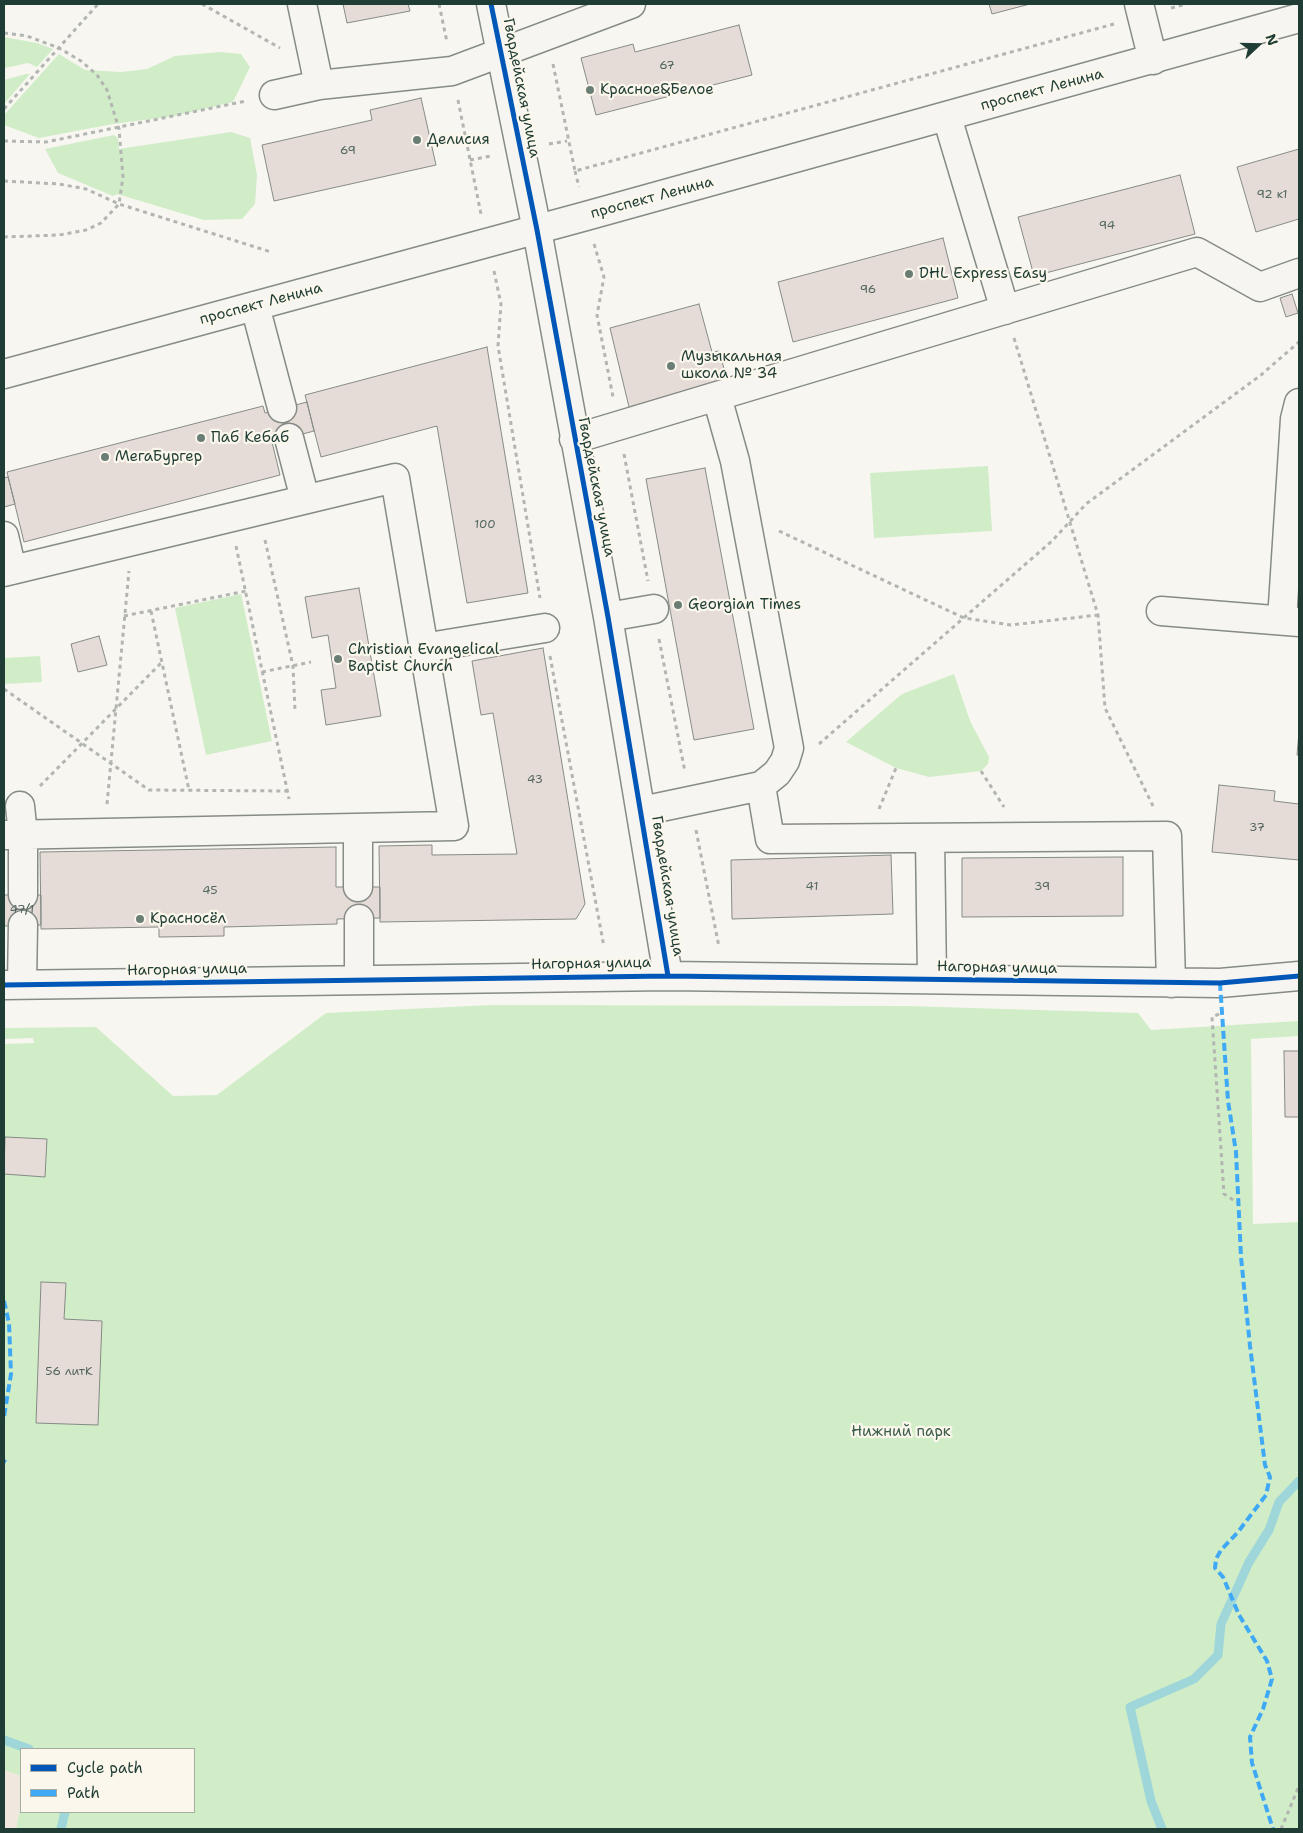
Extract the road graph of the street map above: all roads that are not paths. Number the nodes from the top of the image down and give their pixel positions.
1 (302, 4) edge
2 (492, 4) edge
3 (631, 4) edge
4 (1140, 10) edge
5 (1299, 18) edge
6 (501, 52) junction
7 (1153, 60) junction
8 (320, 85) junction
9 (274, 95) road end
10 (947, 117) junction
11 (537, 230) junction
12 (1299, 273) edge
13 (255, 306) junction
14 (1009, 321) junction
15 (4, 374) edge
16 (717, 397) junction
17 (1299, 404) edge
18 (282, 408) dead end
19 (289, 438) dead end
20 (574, 439) junction
21 (305, 499) junction
22 (4, 536) edge
23 (8, 571) edge
24 (654, 609) dead end
25 (1161, 611) dead end
26 (608, 617) junction
27 (1290, 621) edge
28 (545, 628) dead end
29 (423, 648) junction
30 (760, 786) junction
31 (20, 806) road end
32 (642, 811) junction
33 (358, 828) junction
34 (14, 835) edge
35 (930, 838) junction
36 (358, 887) dead end
37 (23, 895) dead end
38 (359, 919) dead end
39 (22, 925) dead end
40 (668, 976) junction
41 (1299, 976) edge
42 (932, 979) junction
43 (359, 980) junction
44 (1171, 983) junction
45 (13, 985) edge

1 - 8 street
2 - 6 street, Гвардейская улица
3 - 6 street
4 - 7 street
5 - 7 street, проспект Ленина
6 - 8 street
6 - 11 street, Гвардейская улица
7 - 10 street, проспект Ленина
8 - 9 street
10 - 11 street, проспект Ленина
10 - 14 street
11 - 13 street, проспект Ленина
11 - 20 street, Гвардейская улица
12 - 14 street
13 - 15 street, проспект Ленина
13 - 18 street
14 - 16 street
16 - 20 street
16 - 30 street
17 - 27 street
19 - 21 street
20 - 26 street, Гвардейская улица
21 - 23 street
21 - 29 street
22 - 23 street
24 - 26 street
25 - 27 street
26 - 32 street, Гвардейская улица
28 - 29 street
29 - 33 street
30 - 32 street
30 - 35 street
31 - 34 street
32 - 40 street, Гвардейская улица
33 - 34 street
33 - 36 street
34 - 37 street
35 - 42 street
35 - 44 street
38 - 43 street
39 - 45 street
40 - 42 street, Нагорная улица
40 - 43 street, Нагорная улица
41 - 44 street, Нагорная улица
42 - 44 street, Нагорная улица
43 - 45 street, Нагорная улица

